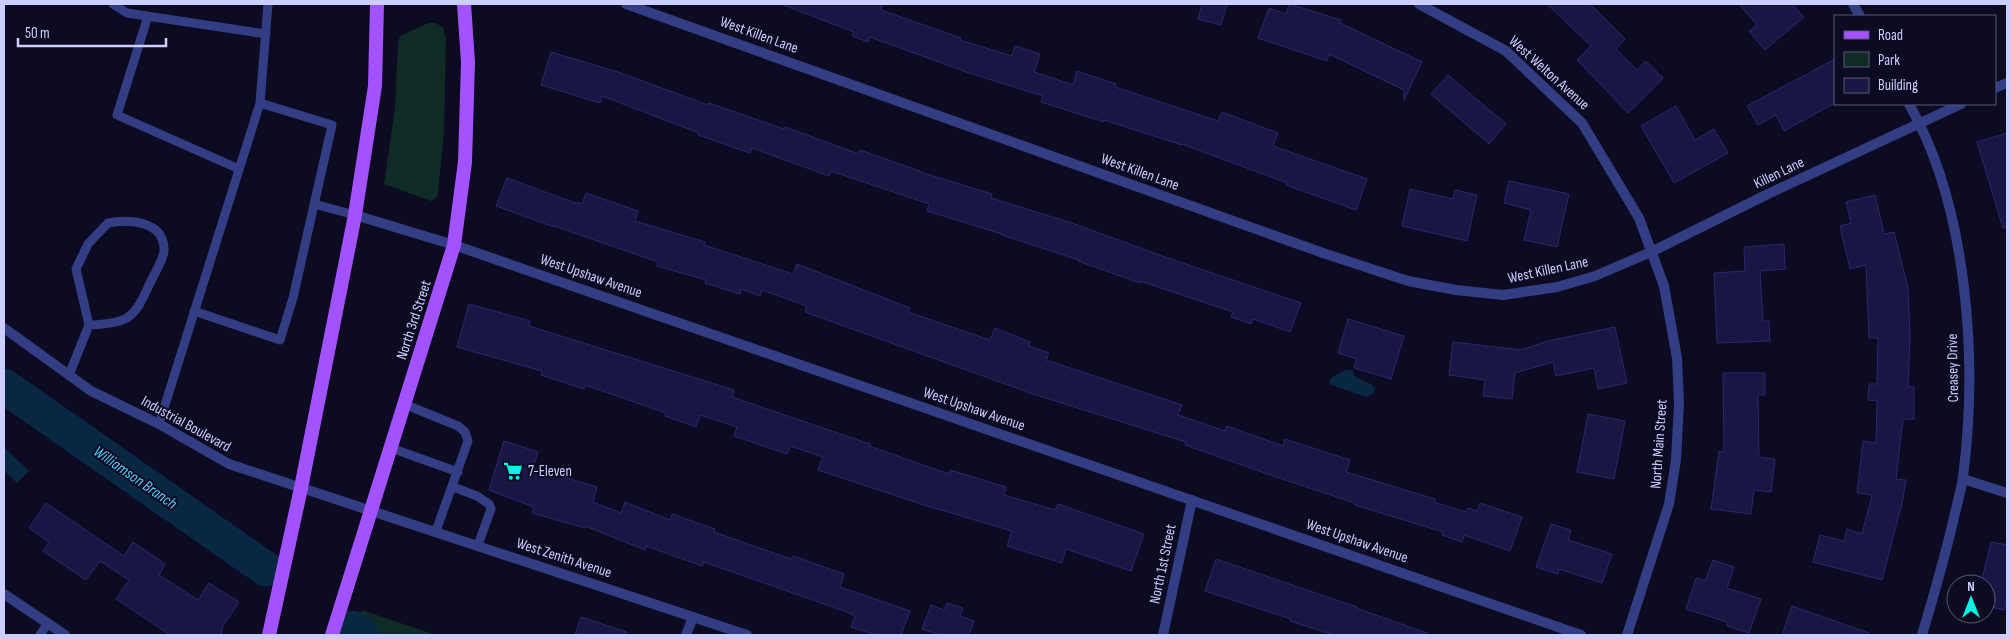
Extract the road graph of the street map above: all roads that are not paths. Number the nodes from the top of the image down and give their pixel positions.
1 (113, 4) edge
2 (268, 4) edge
3 (377, 4) edge
4 (464, 4) edge
5 (626, 4) edge
6 (1419, 4) edge
7 (1853, 4) edge
8 (1859, 15) edge
9 (148, 16) junction
10 (266, 34) junction
11 (260, 103) junction
12 (1910, 105) edge
13 (1959, 105) edge
14 (1920, 122) junction
15 (239, 169) junction
16 (314, 204) junction
17 (355, 215) junction
18 (454, 245) junction
19 (1651, 252) junction
20 (194, 311) junction
21 (89, 325) junction
22 (4, 328) edge
23 (70, 375) junction
24 (404, 404) junction
25 (159, 424) junction
26 (391, 448) junction
27 (458, 472) junction
28 (1963, 479) junction
29 (453, 487) junction
30 (301, 488) junction
31 (2007, 493) edge
32 (1192, 500) junction
33 (372, 510) junction
34 (436, 531) junction
35 (478, 545) junction
36 (4, 594) edge
37 (693, 616) junction
38 (48, 623) junction
39 (40, 635) edge
40 (65, 635) edge
41 (269, 635) edge
42 (332, 635) edge
43 (686, 635) edge
44 (747, 635) edge
45 (1163, 635) edge
46 (1582, 635) edge
47 (1627, 635) edge
48 (1922, 635) edge

1 - 9 lane
2 - 10 lane
3 - 17 main road
4 - 18 main road, North 3rd Street
5 - 19 street, West Killen Lane
6 - 19 street, West Welton Avenue
7 - 8 street
9 - 10 lane
9 - 15 lane
10 - 11 lane
11 - 15 lane
11 - 16 lane
12 - 14 street, Creasey Drive
13 - 14 street, Killen Lane
14 - 19 street, Killen Lane
14 - 28 street, Creasey Drive
15 - 20 lane
16 - 17 lane
16 - 20 lane
17 - 18 street, West Upshaw Avenue
17 - 30 main road
18 - 24 main road, North 3rd Street
18 - 32 street, West Upshaw Avenue
19 - 47 street, North Main Street
20 - 25 lane
21 - 21 lane
21 - 23 lane
22 - 23 street, Industrial Boulevard
23 - 25 street, Industrial Boulevard
24 - 26 main road, North 3rd Street
24 - 27 lane
25 - 30 street, Industrial Boulevard
26 - 27 lane
26 - 33 main road, North 3rd Street
27 - 29 lane
28 - 31 street
28 - 48 street, Creasey Drive
29 - 34 lane
29 - 35 lane
30 - 33 street, Industrial Boulevard
30 - 41 main road
32 - 45 street, North 1st Street
32 - 46 street, West Upshaw Avenue
33 - 34 street, West Zenith Avenue
33 - 42 main road, North 3rd Street
34 - 35 street, West Zenith Avenue
35 - 37 street, West Zenith Avenue
36 - 38 street
37 - 43 street
37 - 44 street, West Zenith Avenue
38 - 39 lane
38 - 40 street

